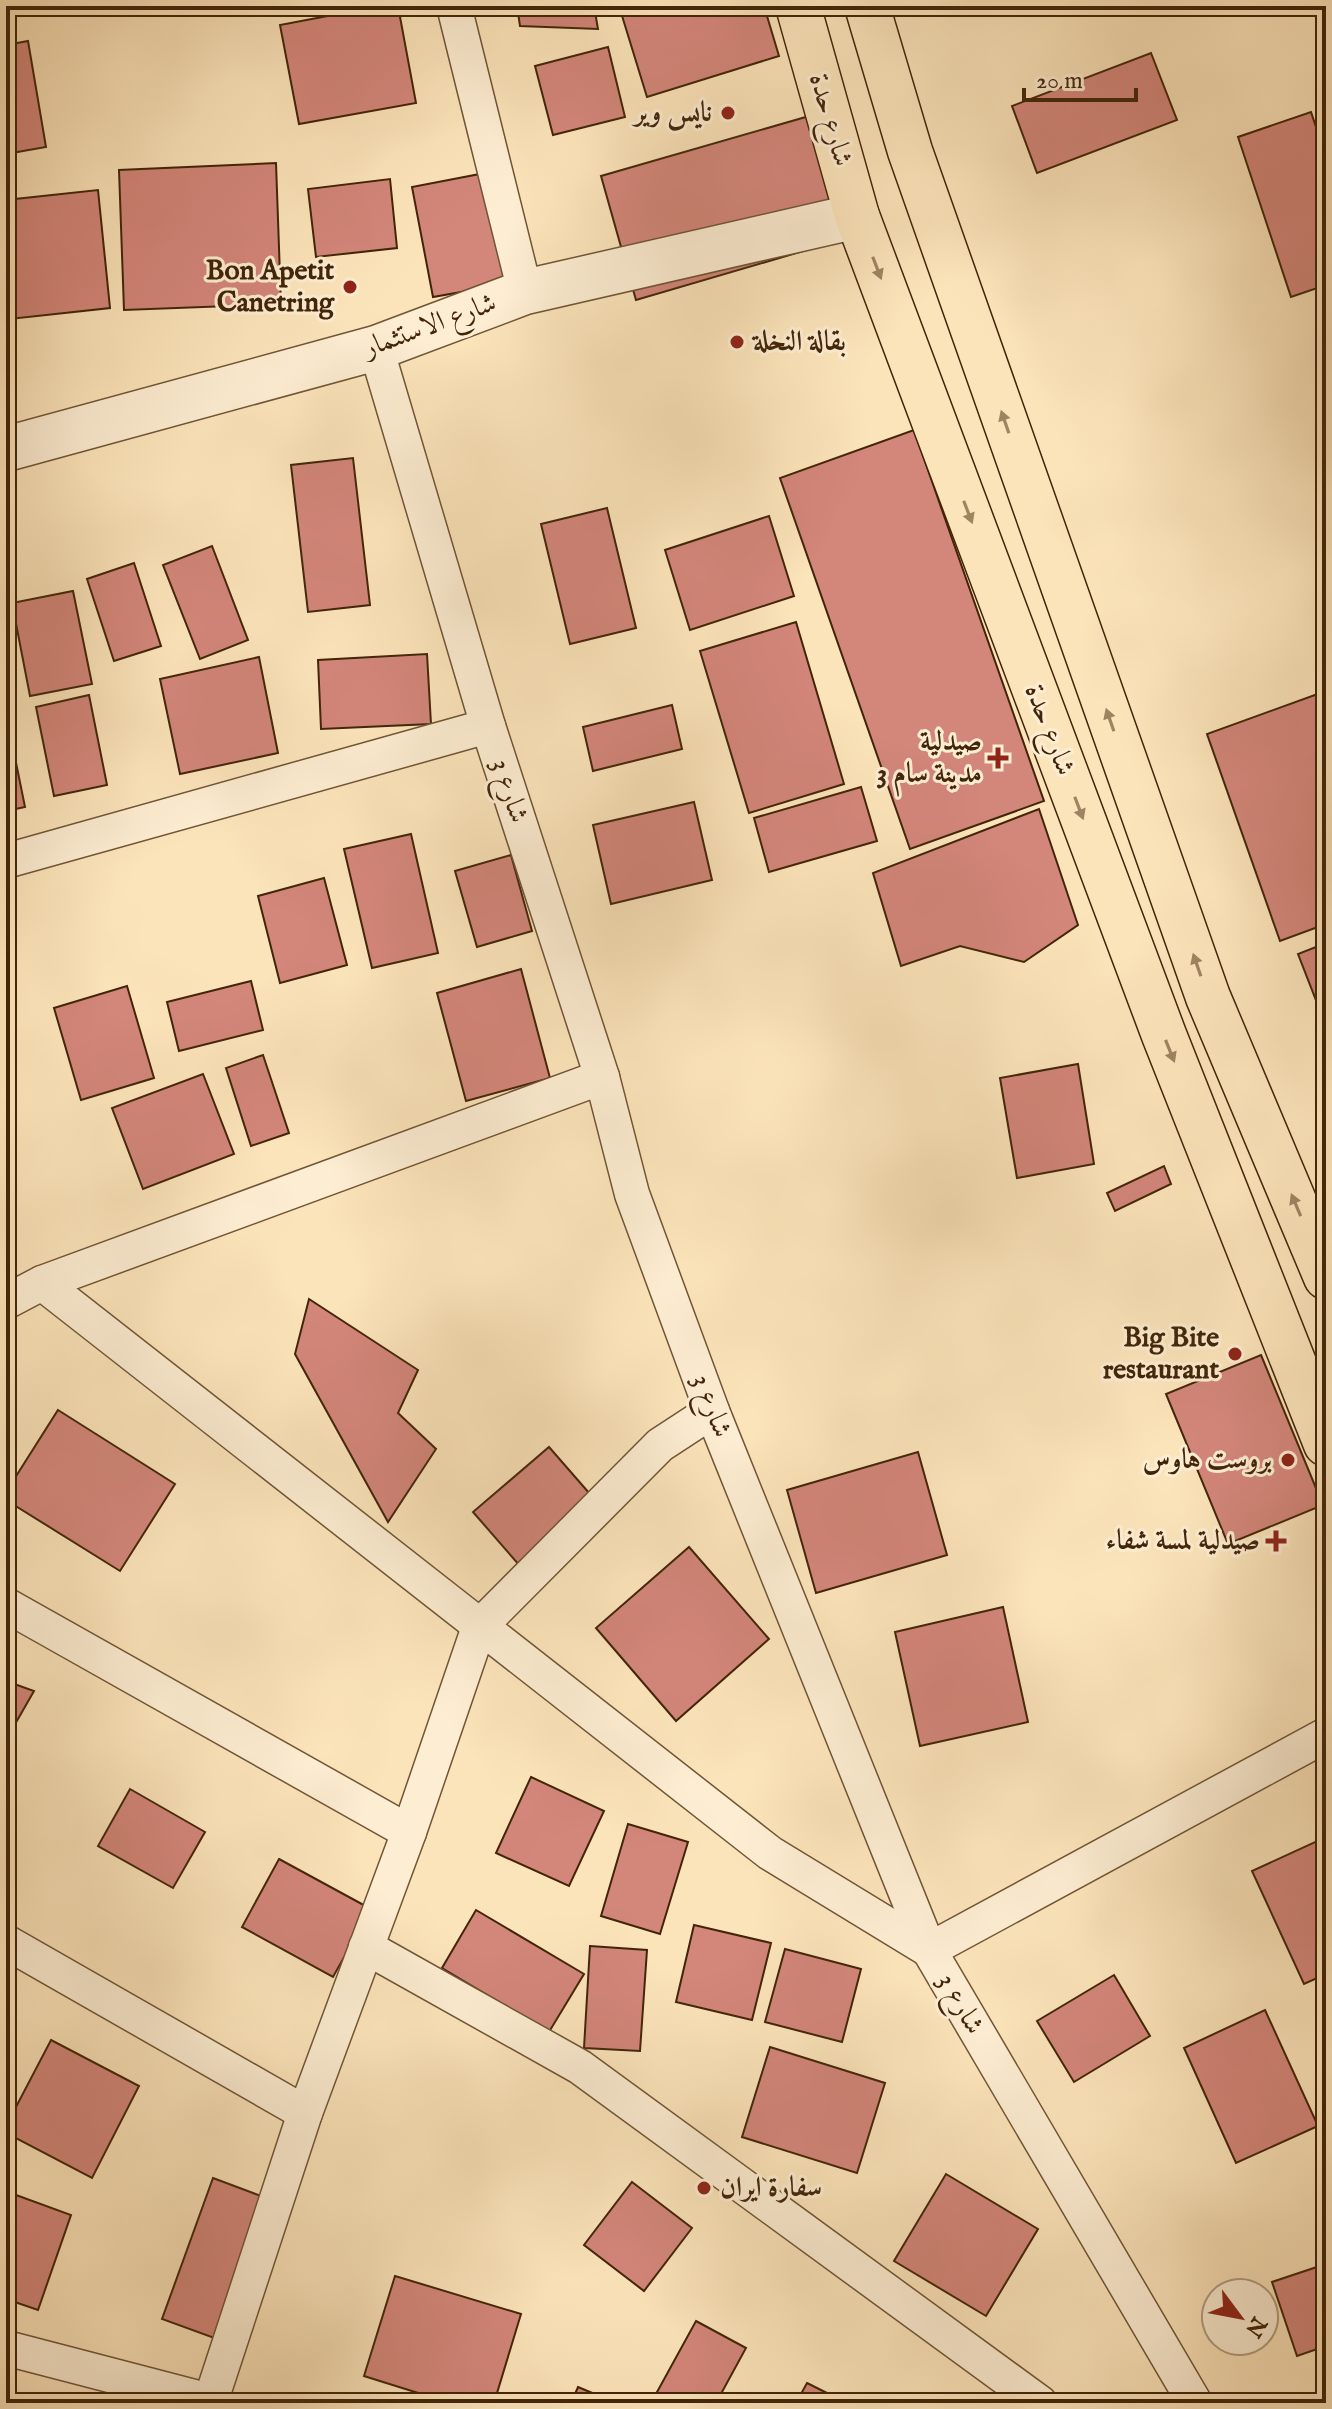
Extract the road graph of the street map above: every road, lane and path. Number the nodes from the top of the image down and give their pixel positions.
1 (454, 6) edge
2 (798, 6) edge
3 (867, 6) edge
4 (857, 216) junction
5 (525, 292) junction
6 (376, 348) junction
7 (6, 449) edge
8 (488, 726) junction
9 (6, 861) edge
10 (602, 1077) junction
11 (1326, 1277) edge
12 (42, 1283) junction
13 (6, 1302) edge
14 (712, 1411) junction
15 (1326, 1444) edge
16 (6, 1605) edge
17 (479, 1627) junction
18 (1326, 1735) edge
19 (409, 1832) junction
20 (6, 1942) edge
21 (366, 1947) junction
22 (929, 1950) junction
23 (305, 2113) junction
24 (6, 2348) edge
25 (213, 2402) edge
26 (1040, 2403) edge
27 (1195, 2403) edge

1 - 5 street
2 - 4 main road, شارع حدة
11 -> 3 main road
4 - 5 street, شارع الاستثمار
4 -> 15 main road, شارع حدة
5 - 6 street, شارع الاستثمار
6 - 7 street, شارع الاستثمار
6 - 8 street, شارع 3
8 - 9 street
8 - 10 street, شارع 3
10 - 12 street
10 - 14 street, شارع 3
12 - 13 street
12 - 17 street
14 - 17 street
14 - 22 street, شارع 3
16 - 19 street
17 - 19 street
17 - 22 street
18 - 22 street
19 - 21 street
20 - 23 street
21 - 23 street
21 - 26 street
22 - 27 street, شارع 3
23 - 25 street
24 - 25 street

